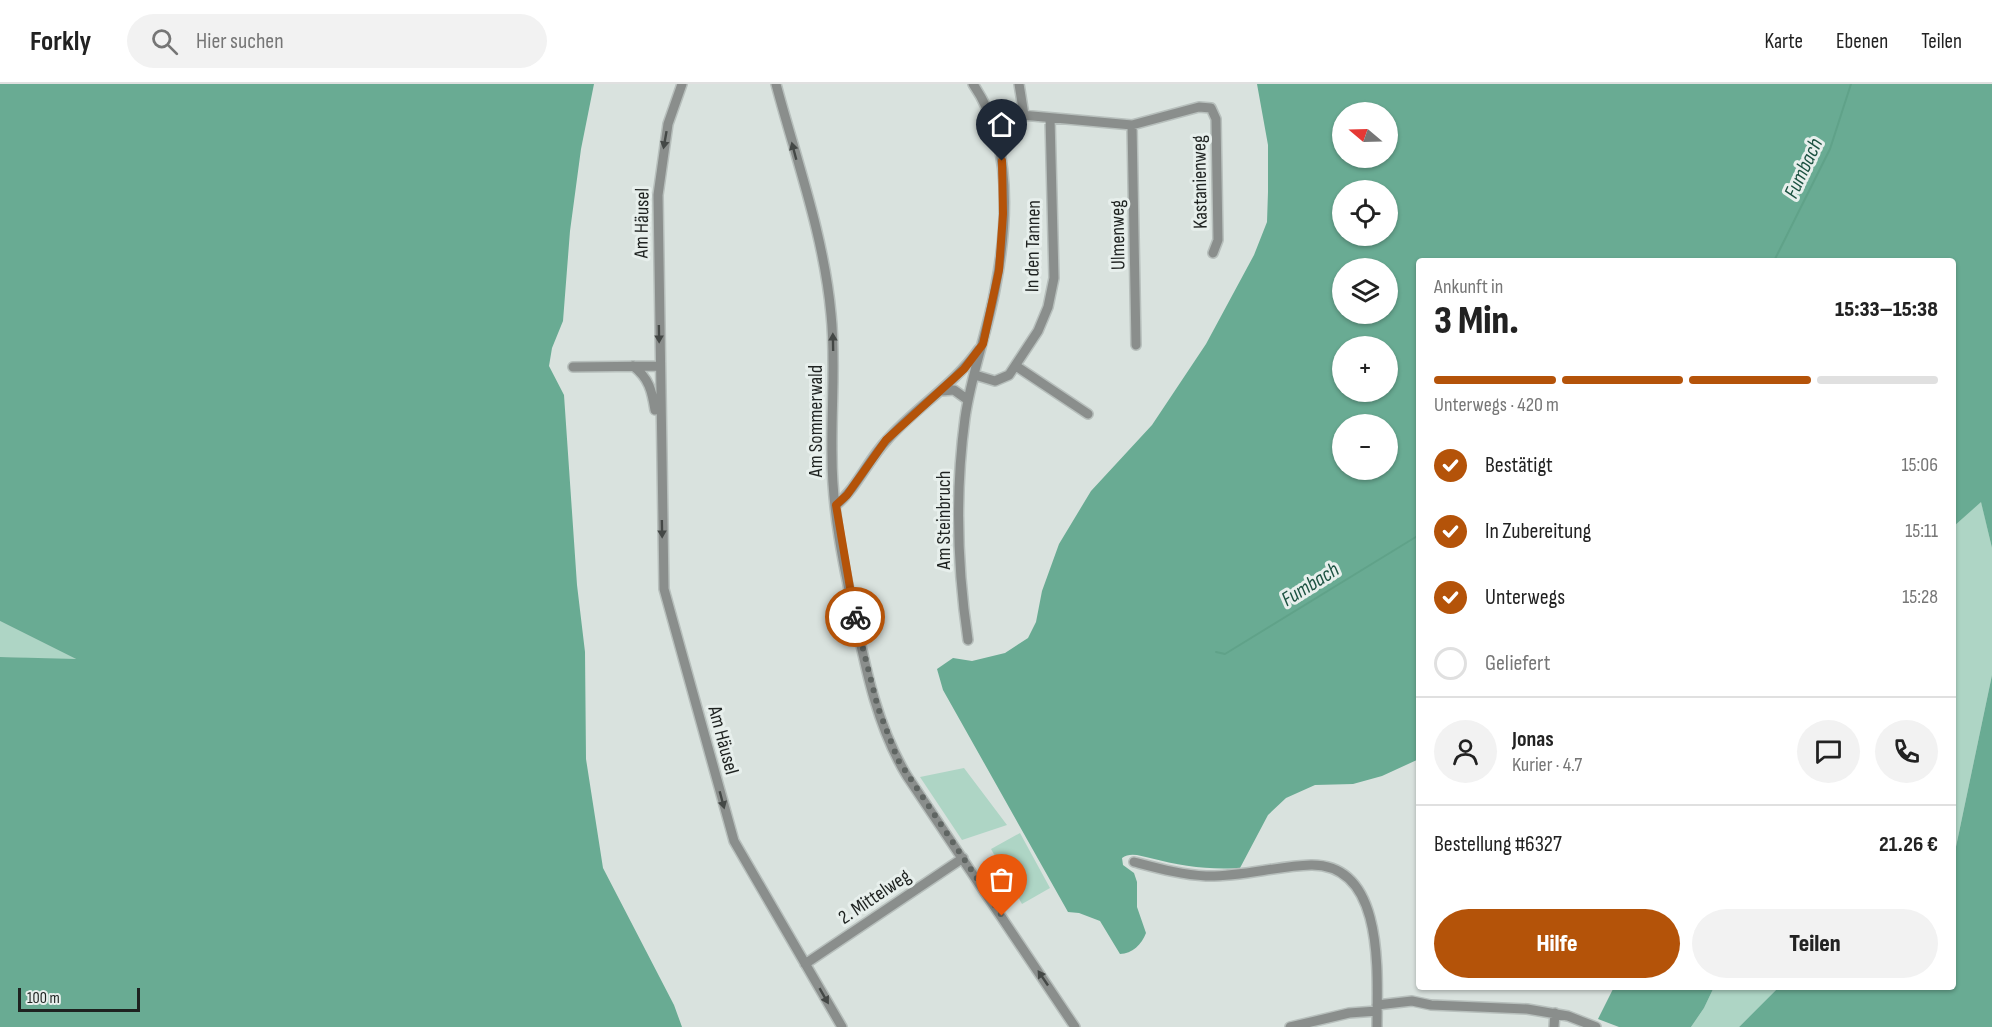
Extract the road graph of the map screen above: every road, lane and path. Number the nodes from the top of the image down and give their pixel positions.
1 (682, 84) edge
2 (776, 84) edge
3 (973, 84) edge
4 (1019, 84) edge
5 (1024, 115) junction
6 (991, 116) junction
7 (1050, 118) junction
8 (1132, 125) junction
9 (1213, 253) dead end
10 (983, 344) junction
11 (1136, 345) dead end
12 (633, 366) junction
13 (659, 366) junction
14 (1016, 366) junction
15 (573, 367) dead end
16 (975, 375) junction
17 (941, 391) junction
18 (968, 400) junction
19 (1088, 414) dead end
20 (660, 435) junction
21 (836, 505) junction
22 (968, 640) dead end
23 (963, 858) junction
24 (1134, 862) dead end
25 (805, 964) junction
26 (1377, 1008) junction
27 (1555, 1013) junction
28 (842, 1027) edge
29 (1075, 1027) edge
30 (1290, 1027) edge
31 (1377, 1027) edge
32 (1554, 1027) edge
33 (1596, 1027) edge

1 -> 13 street, Am Häusel
21 -> 2 street, Am Sommerwald
3 - 6 street, Am Steinbruch
4 - 5 street
5 - 6 street
5 - 7 street
6 - 10 street, Am Steinbruch
7 - 8 street
7 - 14 street, In den Tannen
8 - 9 street, Kastanienweg
8 - 11 street, Ulmenweg
10 - 16 street, Am Steinbruch
10 - 17 street
12 - 13 street
12 - 15 street
12 - 20 street, Am Häusel
13 - 20 street, Am Häusel
14 - 16 street, In den Tannen
14 - 19 street
16 - 18 street, Am Steinbruch
17 - 18 street
17 - 21 street
18 - 22 street, Am Steinbruch
20 -> 25 street, Am Häusel
21 - 23 street, Am Sommerwald
23 - 25 street, 2. Mittelweg
29 -> 23 street, Am Sommerwald
24 - 26 street
25 -> 28 street, Am Häusel
26 - 27 street
26 - 30 street
26 - 31 street
27 - 32 street
27 - 33 street

